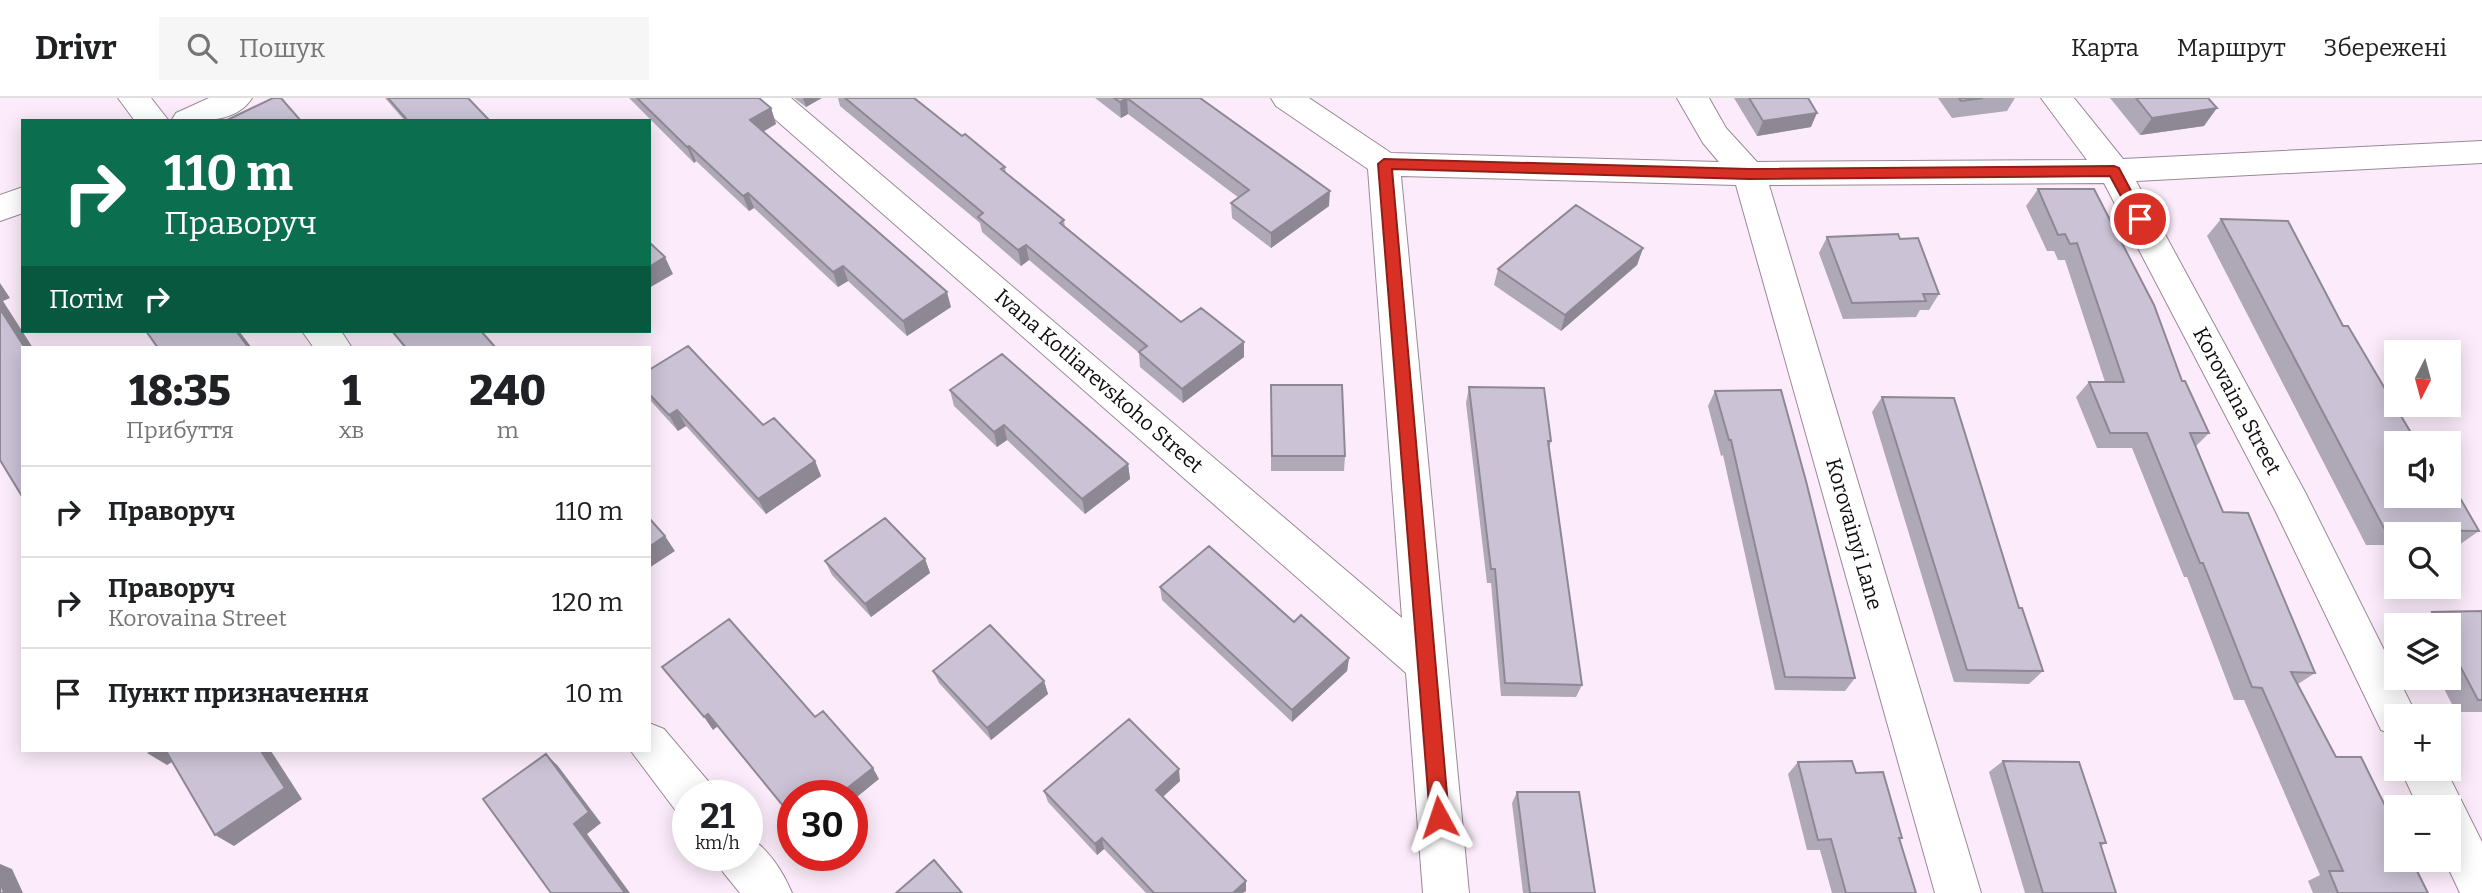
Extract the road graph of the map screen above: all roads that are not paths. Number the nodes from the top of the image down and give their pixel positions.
1 (134, 98) edge
2 (236, 98) edge
3 (771, 98) edge
4 (1287, 98) edge
5 (1693, 98) edge
6 (2057, 98) edge
7 (151, 119) edge
8 (191, 119) edge
9 (2482, 152) edge
10 (1384, 164) junction
11 (2114, 171) junction
12 (1749, 174) junction
13 (21, 200) edge
14 (0, 209) edge
15 (1426, 664) junction
16 (2390, 704) edge
17 (651, 745) edge
18 (679, 780) edge
19 (2461, 847) edge
20 (751, 871) edge
21 (2482, 889) edge
22 (769, 893) edge
23 (1446, 893) edge
24 (1958, 893) edge

1 - 7 street
2 - 8 street
3 - 15 street, Ivana Kotliarevskoho Street
4 - 10 street
5 - 12 street
6 - 11 street, Korovaina Street
9 - 11 street
10 - 12 street
10 - 15 street
11 - 12 street
11 - 16 street, Korovaina Street
12 - 24 street, Korovainyi Lane
13 - 14 street
15 - 23 street
17 - 18 street
19 - 21 street
20 - 22 street

